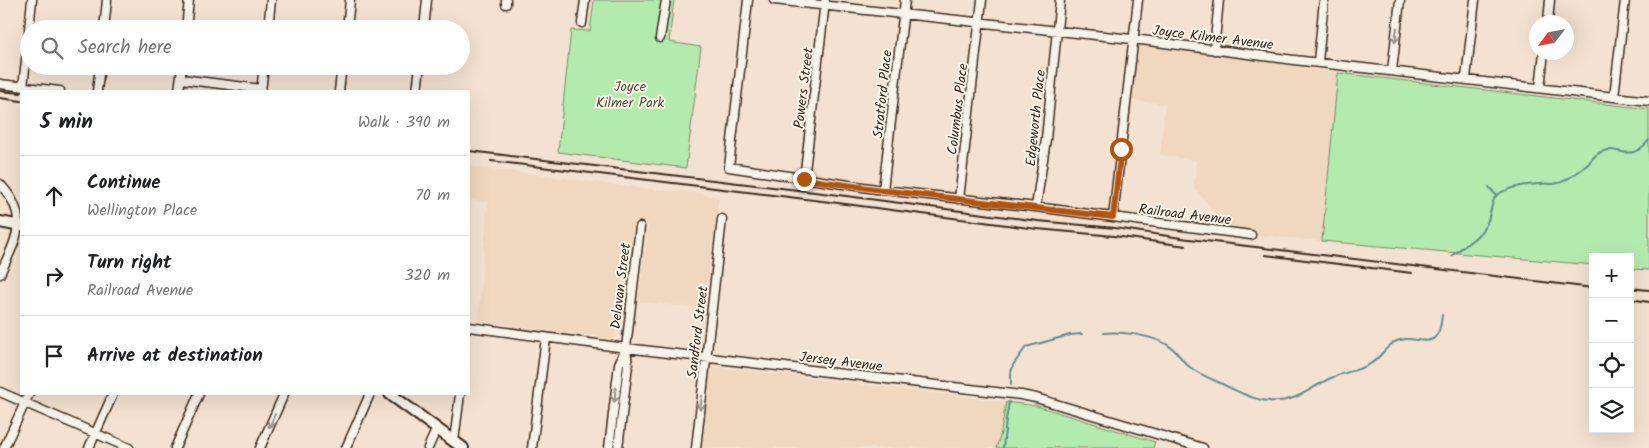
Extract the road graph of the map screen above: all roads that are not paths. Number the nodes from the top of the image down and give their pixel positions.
1 (32, 0) edge
2 (107, 0) edge
3 (189, 0) edge
4 (271, 0) edge
5 (350, 0) edge
6 (427, 0) edge
7 (584, 0) edge
8 (666, 0) edge
9 (748, 0) edge
10 (774, 0) edge
11 (905, 0) edge
12 (982, 0) edge
13 (1060, 0) edge
14 (1138, 0) edge
15 (1219, 0) edge
16 (1324, 0) edge
17 (1400, 0) edge
18 (1475, 0) edge
19 (1550, 0) edge
20 (1625, 0) edge
21 (825, 3) edge
22 (903, 14) junction
23 (1549, 15) edge
24 (30, 20) edge
25 (105, 20) edge
26 (187, 20) edge
27 (269, 20) edge
28 (347, 20) edge
29 (425, 20) edge
30 (582, 23) dead end
31 (979, 23) junction
32 (1057, 31) junction
33 (660, 38) dead end
34 (1133, 40) junction
35 (1214, 50) junction
36 (1543, 60) edge
37 (1318, 62) junction
38 (1392, 70) junction
39 (24, 75) edge
40 (99, 75) edge
41 (181, 75) edge
42 (263, 75) edge
43 (341, 75) edge
44 (419, 75) edge
45 (1466, 78) junction
46 (181, 79) junction
47 (0, 84) edge
48 (23, 87) junction
49 (1540, 88) junction
50 (51, 90) edge
51 (97, 90) edge
52 (179, 90) edge
53 (261, 90) edge
54 (339, 90) edge
55 (417, 90) edge
56 (1614, 97) junction
57 (1649, 100) edge
58 (804, 179) junction
59 (0, 184) edge
60 (883, 190) junction
61 (958, 198) junction
62 (1036, 207) junction
63 (1113, 217) junction
64 (722, 219) dead end
65 (0, 222) edge
66 (20, 226) edge
67 (640, 227) dead end
68 (1251, 235) dead end
69 (0, 274) edge
70 (470, 327) edge
71 (546, 338) junction
72 (626, 348) junction
73 (706, 357) junction
74 (0, 392) edge
75 (29, 395) edge
76 (113, 395) edge
77 (199, 395) edge
78 (284, 395) edge
79 (370, 395) edge
80 (391, 395) edge
81 (460, 395) edge
82 (25, 403) junction
83 (437, 428) junction
84 (96, 433) junction
85 (454, 441) junction
86 (610, 444) edge
87 (619, 445) edge
88 (1198, 447) edge
89 (4, 448) edge
90 (89, 448) edge
91 (129, 448) edge
92 (175, 448) edge
93 (260, 448) edge
94 (346, 448) edge
95 (428, 448) edge
96 (463, 448) edge
97 (532, 448) edge
98 (696, 448) edge

1 - 24 street
2 - 25 street
3 - 26 street
4 - 27 street
5 - 28 street
6 - 29 street
7 - 30 street
8 - 33 street
9 - 58 street, Railroad Avenue
10 - 21 street, Joyce Kilmer Avenue
11 - 22 street, Stratford Place
12 - 31 street, Columbus Place
13 - 32 street, Edgeworth Place
14 - 34 street
15 - 35 street
16 - 37 street
17 -> 38 street
18 - 45 street
19 - 23 street
20 - 56 street
21 - 22 street, Joyce Kilmer Avenue
21 - 58 street, Powers Street
22 - 31 street, Joyce Kilmer Avenue
22 - 60 street, Stratford Place
31 - 32 street, Joyce Kilmer Avenue
31 - 61 street, Columbus Place
32 - 34 street, Joyce Kilmer Avenue
32 - 62 street, Edgeworth Place
34 - 35 street, Joyce Kilmer Avenue
34 - 63 street
35 - 37 street, Joyce Kilmer Avenue
36 - 49 street
37 - 38 street, Joyce Kilmer Avenue
38 - 45 street, Joyce Kilmer Avenue
39 - 48 street
40 - 51 street
41 - 46 street
42 - 53 street
43 - 54 street
44 - 55 street
45 - 49 street, Joyce Kilmer Avenue
46 - 52 street
46 - 53 street
47 - 48 street
48 - 50 street
49 - 56 street, Joyce Kilmer Avenue
56 - 57 street, Joyce Kilmer Avenue
58 - 60 street, Railroad Avenue
59 - 66 street
60 - 61 street, Railroad Avenue
61 - 62 street, Railroad Avenue
62 - 63 street, Railroad Avenue
63 - 68 street, Railroad Avenue
64 - 73 street, Sandford Street
65 - 66 main road
66 - 69 street
67 - 72 street, Delavan Street
70 - 71 street, Jersey Avenue
71 - 72 street, Jersey Avenue
71 - 97 street
72 - 73 street, Jersey Avenue
72 -> 86 street, Delavan Street
72 - 87 street, Delavan Street
73 - 88 street, Jersey Avenue
73 -> 98 street, Sandford Street
74 - 82 street
75 - 82 street
76 - 84 street
77 - 92 street
78 -> 93 street
79 - 94 street
80 - 83 main road
81 - 85 street
82 - 84 street
82 - 89 street
83 - 85 main road
83 - 95 street
84 - 90 street
84 - 91 street
85 - 96 main road
86 - 87 street, Delavan Street

